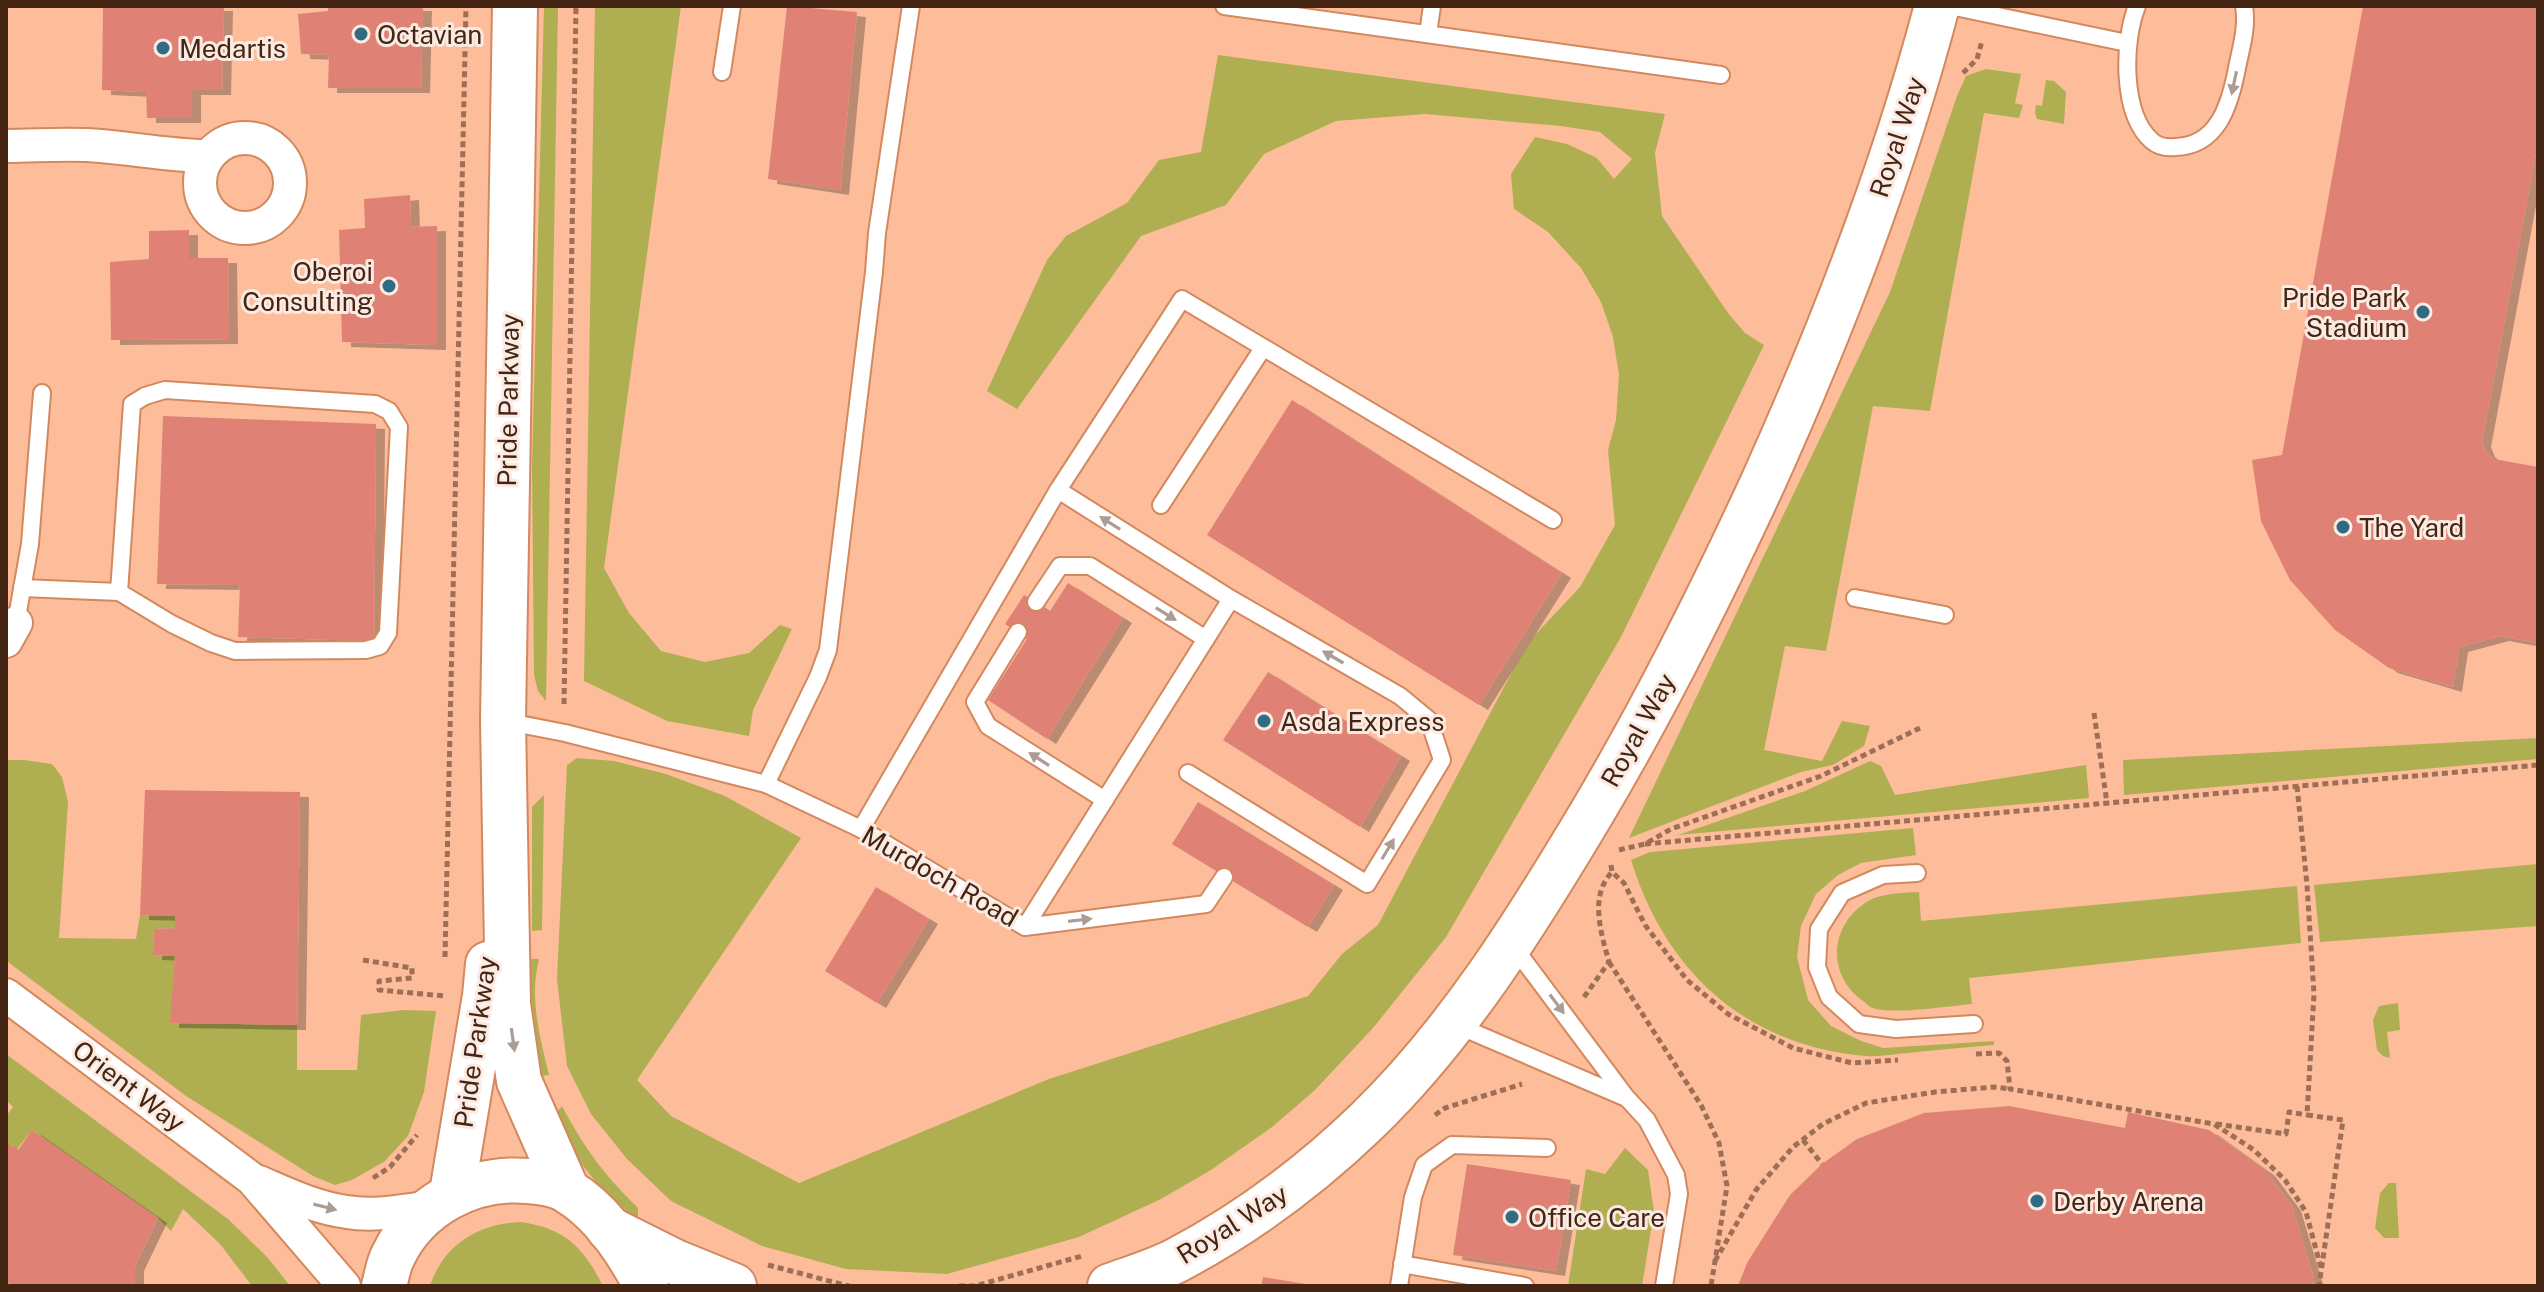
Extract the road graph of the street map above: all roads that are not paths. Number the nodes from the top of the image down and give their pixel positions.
1 (515, 6) edge
2 (732, 6) edge
3 (911, 6) edge
4 (1224, 6) edge
5 (1432, 6) edge
6 (1937, 6) edge
7 (1950, 6) edge
8 (2137, 6) edge
9 (2244, 6) edge
10 (1428, 34) junction
11 (2127, 43) junction
12 (722, 72) dead end
13 (1721, 75) dead end
14 (6, 146) edge
15 (208, 156) dead end
16 (1263, 348) junction
17 (42, 393) dead end
18 (1058, 490) junction
19 (1161, 505) dead end
20 (1553, 520) dead end
21 (22, 588) junction
22 (119, 592) junction
23 (1855, 598) dead end
24 (1231, 599) junction
25 (1036, 602) dead end
26 (1945, 615) dead end
27 (11, 632) edge
28 (1018, 632) dead end
29 (1206, 639) junction
30 (503, 720) junction
31 (1188, 773) dead end
32 (766, 784) junction
33 (504, 794) junction
34 (1105, 800) junction
35 (1259, 818) junction
36 (861, 829) junction
37 (1250, 833) dead end
38 (1917, 873) dead end
39 (1224, 877) dead end
40 (1025, 927) junction
41 (1510, 942) junction
42 (6, 995) edge
43 (1453, 1024) junction
44 (1974, 1024) dead end
45 (1626, 1097) junction
46 (1547, 1148) dead end
47 (252, 1179) junction
48 (567, 1190) junction
49 (443, 1200) junction
50 (609, 1229) junction
51 (1402, 1264) junction
52 (1099, 1270) edge
53 (744, 1274) edge
54 (1180, 1274) edge
55 (344, 1286) edge
56 (384, 1286) edge
57 (646, 1286) edge
58 (1399, 1286) edge
59 (1525, 1286) edge
60 (1664, 1286) edge

1 - 30 main road, Pride Parkway
2 - 12 lane
3 - 32 lane
4 - 10 lane
5 - 10 lane
6 - 41 main road, Royal Way
7 - 11 lane
8 - 11 lane
9 -> 11 lane
10 - 13 lane
14 - 15 street
16 - 18 lane
16 - 19 lane
16 - 20 lane
17 - 21 lane
24 -> 18 lane
18 - 36 lane
21 - 22 lane
21 - 27 lane
22 - 22 lane
23 - 26 lane
24 - 29 lane
35 -> 24 lane
25 -> 29 lane
34 -> 28 lane
29 - 34 lane
30 - 32 lane, Murdoch Road
30 - 33 main road, Pride Parkway
31 - 35 lane
32 - 36 lane, Murdoch Road
33 -> 48 main road, Pride Parkway
33 - 49 main road, Pride Parkway
34 - 40 lane
35 - 37 lane
36 - 40 lane, Murdoch Road
38 - 44 lane
40 -> 39 lane, Murdoch Road
41 - 43 main road, Royal Way
41 -> 45 lane
42 - 47 street, Orient Way
43 - 45 lane
43 - 54 main road, Royal Way
45 - 60 lane
46 - 51 lane
47 -> 49 street, Orient Way
47 - 55 street, Orient Way
48 - 49 main road
48 - 50 main road
49 - 56 main road
50 - 53 main road
50 - 57 main road
51 - 58 lane
51 - 59 lane
52 - 54 main road, Royal Way

